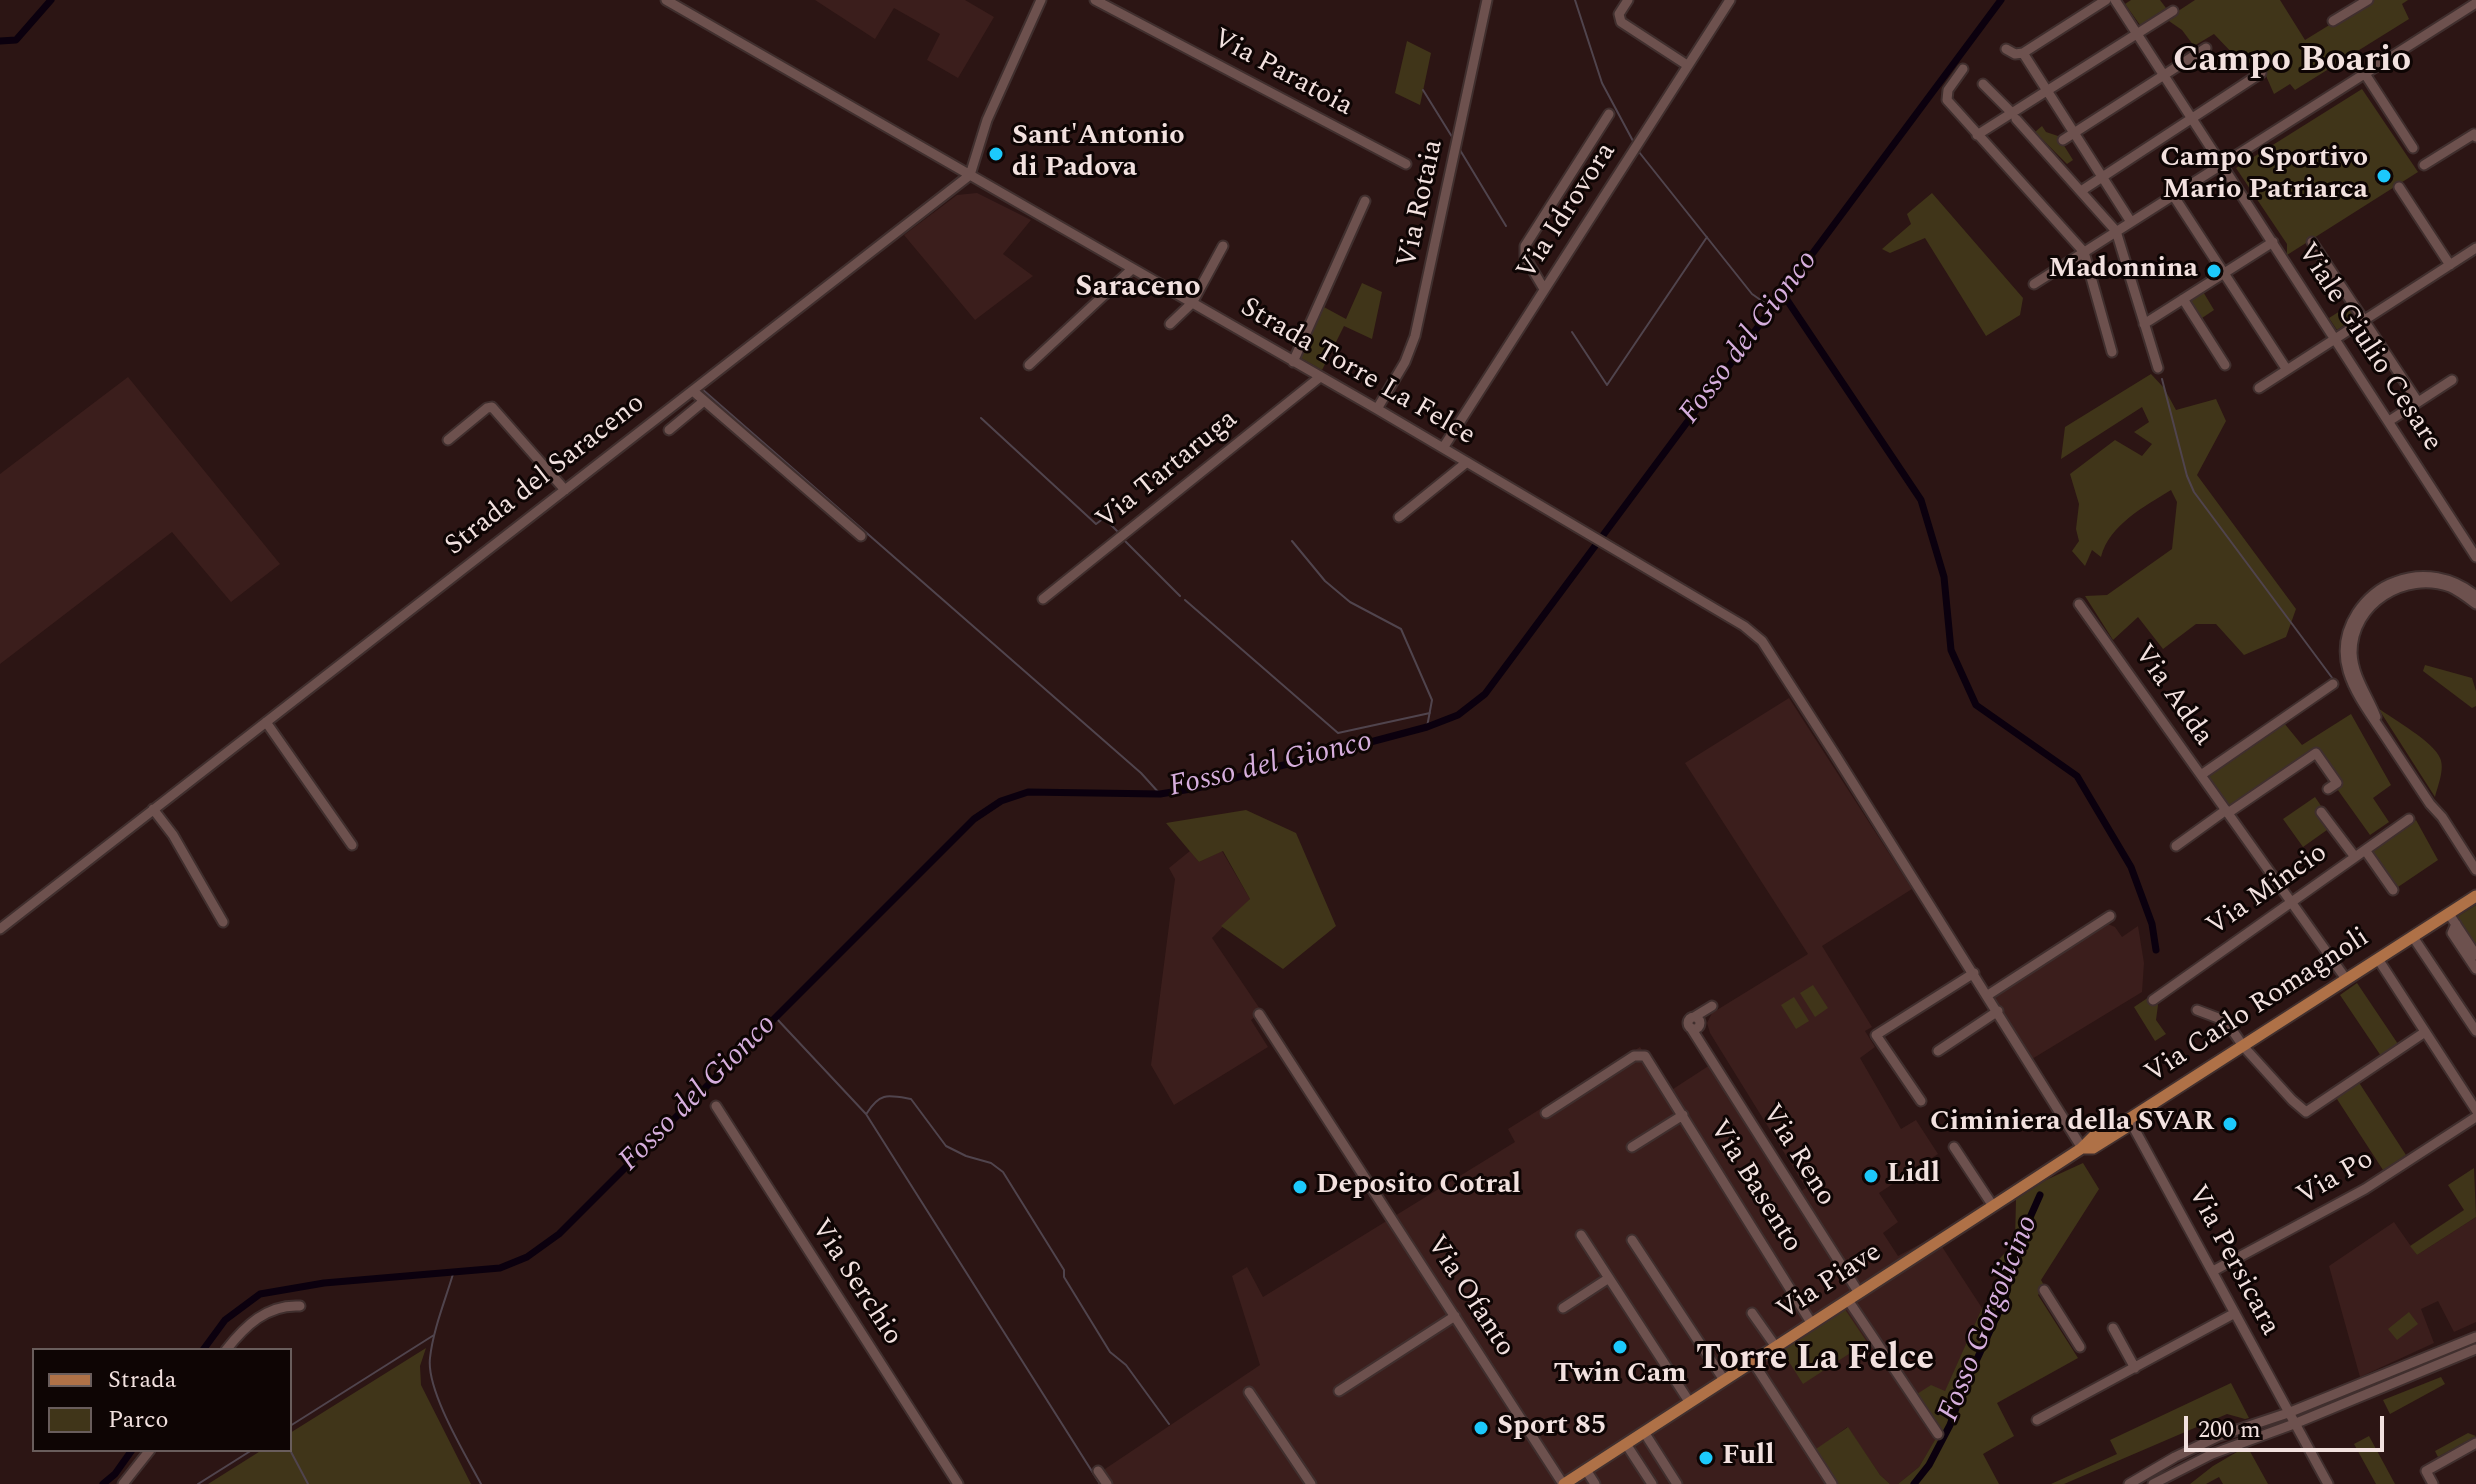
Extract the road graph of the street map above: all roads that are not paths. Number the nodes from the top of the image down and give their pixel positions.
1 (666, 0) edge
2 (1041, 0) edge
3 (1095, 0) edge
4 (1487, 0) edge
5 (1628, 0) edge
6 (1730, 0) edge
7 (2106, 0) edge
8 (2115, 0) edge
9 (2368, 0) edge
10 (2476, 3) edge
11 (2173, 11) dead end
12 (2333, 21) dead end
13 (2138, 33) junction
14 (2206, 48) dead end
15 (2006, 49) dead end
16 (2023, 53) junction
17 (1687, 65) junction
18 (1963, 69) dead end
19 (2261, 73) dead end
20 (2365, 74) junction
21 (2165, 75) junction
22 (1983, 84) dead end
23 (2047, 91) junction
24 (1609, 114) dead end
25 (2014, 116) junction
26 (2193, 118) junction
27 (2074, 133) junction
28 (1977, 135) junction
29 (2476, 137) edge
30 (2063, 140) dead end
31 (2413, 148) dead end
32 (1406, 164) dead end
33 (2223, 164) junction
34 (2424, 165) dead end
35 (970, 175) junction
36 (2102, 177) junction
37 (2399, 187) dead end
38 (2081, 191) junction
39 (2173, 195) junction
40 (1365, 201) dead end
41 (2131, 222) junction
42 (2116, 231) junction
43 (2273, 242) junction
44 (2312, 242) dead end
45 (1223, 246) dead end
46 (2476, 248) edge
47 (2084, 252) junction
48 (2450, 265) junction
49 (1132, 269) junction
50 (2224, 273) junction
51 (2034, 284) dead end
52 (1544, 289) junction
53 (2183, 299) junction
54 (1192, 303) junction
55 (2364, 321) junction
56 (1170, 324) dead end
57 (2144, 324) junction
58 (2336, 339) junction
59 (2112, 352) dead end
60 (1293, 362) junction
61 (1029, 365) dead end
62 (2225, 365) dead end
63 (2158, 368) dead end
64 (2287, 370) junction
65 (1320, 377) junction
66 (2452, 380) dead end
67 (2259, 388) dead end
68 (693, 391) junction
69 (704, 401) junction
70 (2418, 402) junction
71 (1377, 409) junction
72 (2389, 421) junction
73 (669, 430) dead end
74 (448, 440) dead end
75 (1443, 448) junction
76 (1467, 462) junction
77 (565, 490) junction
78 (1399, 517) dead end
79 (861, 536) dead end
80 (2476, 557) edge
81 (2476, 596) edge
82 (1043, 599) dead end
83 (2079, 604) dead end
84 (2476, 604) edge
85 (2333, 684) dead end
86 (266, 722) junction
87 (2380, 728) junction
88 (2201, 775) junction
89 (2328, 789) dead end
90 (153, 809) junction
91 (2227, 812) junction
92 (2321, 812) dead end
93 (2409, 819) dead end
94 (352, 845) dead end
95 (2176, 846) dead end
96 (2365, 850) junction
97 (2355, 857) junction
98 (2476, 870) edge
99 (2393, 890) dead end
100 (2476, 896) edge
101 (2291, 902) junction
102 (2110, 916) dead end
103 (2452, 919) junction
104 (223, 922) dead end
105 (0, 929) edge
106 (2413, 937) junction
107 (2476, 955) edge
108 (2378, 959) junction
109 (2476, 969) edge
110 (1974, 973) junction
111 (2346, 979) junction
112 (1988, 995) junction
113 (2153, 1000) dead end
114 (1708, 1008) dead end
115 (2197, 1010) dead end
116 (1998, 1011) junction
117 (1259, 1014) dead end
118 (2476, 1031) edge
119 (2425, 1032) junction
120 (2243, 1046) junction
121 (1938, 1051) dead end
122 (1921, 1101) dead end
123 (716, 1106) dead end
124 (2476, 1110) edge
125 (1546, 1113) dead end
126 (1683, 1115) junction
127 (2476, 1117) edge
128 (2129, 1119) junction
129 (1632, 1147) dead end
130 (1954, 1147) dead end
131 (2082, 1148) junction
132 (1993, 1206) junction
133 (1581, 1235) dead end
134 (1632, 1240) dead end
135 (2213, 1271) junction
136 (1609, 1278) junction
137 (2044, 1290) dead end
138 (1859, 1293) junction
139 (1848, 1300) junction
140 (300, 1306) dead end
141 (1563, 1308) dead end
142 (1752, 1313) dead end
143 (2235, 1313) junction
144 (1455, 1316) junction
145 (1812, 1324) junction
146 (2113, 1328) dead end
147 (2476, 1337) edge
148 (1776, 1347) junction
149 (2080, 1347) dead end
150 (231, 1348) edge
151 (2476, 1349) edge
152 (1753, 1362) junction
153 (2135, 1368) junction
154 (1724, 1380) junction
155 (1339, 1391) dead end
156 (1249, 1392) dead end
157 (1690, 1403) junction
158 (2288, 1413) junction
159 (2037, 1420) dead end
160 (2294, 1424) junction
161 (1644, 1432) junction
162 (1938, 1434) dead end
163 (2476, 1443) edge
164 (1626, 1444) junction
165 (148, 1452) edge
166 (1586, 1470) junction
167 (1098, 1471) dead end
168 (123, 1484) edge
169 (958, 1484) edge
170 (1107, 1484) edge
171 (1311, 1484) edge
172 (1563, 1484) edge
173 (1595, 1484) edge
174 (1652, 1484) edge
175 (1677, 1484) edge
176 (1832, 1484) edge
177 (2129, 1484) edge
178 (2153, 1484) edge
179 (2321, 1484) edge
180 (2328, 1484) edge
181 (2433, 1484) edge

1 - 35 street, Strada Torre La Felce
2 - 35 street
3 - 32 street, Via Paratoia
4 - 71 street, Via Rotaia
5 - 17 street
6 - 17 street, Via Idrovora
7 - 16 street
8 - 13 street, Viale Giulio Cesare
9 - 12 street
10 - 20 street
11 - 13 street
13 - 21 street, Viale Giulio Cesare
13 - 23 street
14 - 21 street
15 - 16 street
16 - 23 street
17 - 52 street, Via Idrovora
18 - 28 street
19 - 26 street
20 - 31 street
20 - 33 street
21 - 26 street, Viale Giulio Cesare
21 - 27 street
22 - 25 street
23 - 25 street
23 - 27 street
24 - 52 street
25 - 28 street
25 - 38 street
26 - 33 street, Viale Giulio Cesare
26 - 36 street
27 - 30 street
27 - 36 street
28 - 47 street
29 - 34 street
33 - 39 street
33 - 43 street, Viale Giulio Cesare
35 - 49 street, Strada Torre La Felce
35 - 68 street, Strada del Saraceno
36 - 38 street
36 - 41 street
37 - 48 street
38 - 42 street
39 - 41 street
39 - 50 street
40 - 60 street
41 - 42 street
42 - 47 street
42 - 57 street
43 - 50 street
43 - 58 street, Viale Giulio Cesare
44 - 55 street
45 - 54 street
46 - 48 street
47 - 51 street
47 - 59 street
48 - 55 street
49 - 54 street, Strada Torre La Felce
49 - 61 street
50 - 53 street
50 - 64 street
52 - 75 street, Via Idrovora
53 - 57 street
53 - 62 street
54 - 56 street
54 - 60 street, Strada Torre La Felce
55 - 58 street
55 - 70 street
57 - 63 street
58 - 64 street
58 - 72 street, Viale Giulio Cesare
60 - 65 street, Strada Torre La Felce
64 - 67 street
65 - 71 street, Strada Torre La Felce
65 - 82 street, Via Tartaruga
66 - 70 street
68 - 69 street
68 - 77 street, Strada del Saraceno
69 - 73 street
69 - 79 street
70 - 72 street
71 - 75 street, Strada Torre La Felce
72 - 80 street, Viale Giulio Cesare
74 - 77 street
75 - 76 street, Strada Torre La Felce
76 - 78 street
76 - 110 street, Strada Torre La Felce
77 - 86 street, Strada del Saraceno
81 - 87 street
83 - 88 street, Via Adda
84 - 87 street
85 - 88 street
86 - 90 street, Strada del Saraceno
86 - 94 street
87 - 98 street
88 - 91 street, Via Adda
89 - 91 street
90 - 104 street
90 - 105 street, Strada del Saraceno
91 - 95 street
91 - 101 street, Via Adda
92 - 97 street
93 - 96 street, Via Mincio
96 - 97 street, Via Mincio
96 - 99 street
97 - 101 street, Via Mincio
100 - 103 main road, Via Carlo Romagnoli
101 - 111 street, Via Adda
101 - 113 street, Via Mincio
102 - 112 street
103 - 106 main road, Via Carlo Romagnoli
103 - 107 street
103 - 109 street
106 - 108 main road, Via Carlo Romagnoli
106 - 118 street, Via Carlo Romagnoli
108 - 111 main road, Via Carlo Romagnoli
108 - 119 street
110 - 112 street, Strada Torre La Felce
110 - 122 street
111 - 120 main road, Via Carlo Romagnoli
112 - 116 street, Strada Torre La Felce
114 - 138 street, Via Reno
115 - 120 street
116 - 121 street
116 - 131 street, Strada Torre La Felce
117 - 144 street, Via Ofanto
119 - 120 street
119 - 124 street
120 - 128 main road, Via Carlo Romagnoli
123 - 169 street, Via Serchio
125 - 126 street, Via Basento
126 - 129 street, Via Basento
126 - 145 street, Via Basento
127 - 135 street, Via Po
128 - 131 main road, Via Piave
128 - 135 street, Via Persicara
130 - 132 street
131 - 132 main road, Via Piave
132 - 138 main road, Via Piave
133 - 136 street
134 - 154 street
135 - 143 street, Via Persicara
136 - 141 street
136 - 157 street
137 - 149 street
138 - 139 main road, Via Piave
139 - 145 main road, Via Piave
139 - 162 street
140 - 150 street
142 - 148 street
143 - 153 street
143 - 158 street, Via Persicara
144 - 155 street
144 - 172 street, Via Ofanto
145 - 148 main road, Via Piave
146 - 153 street
147 - 158 street
148 - 152 main road, Via Piave
151 - 160 street
152 - 154 main road, Via Piave
152 - 176 street
153 - 159 street
154 - 157 main road, Via Piave
156 - 171 street
157 - 161 main road, Via Piave
158 - 160 street, Via Persicara
158 - 177 street
160 - 178 street
160 - 179 street
160 - 180 street
161 - 164 main road, Via Piave
161 - 175 street
163 - 181 street
164 - 166 main road, Via Piave
164 - 174 street
165 - 168 street
166 - 172 main road, Via Piave
166 - 173 street
167 - 170 street

